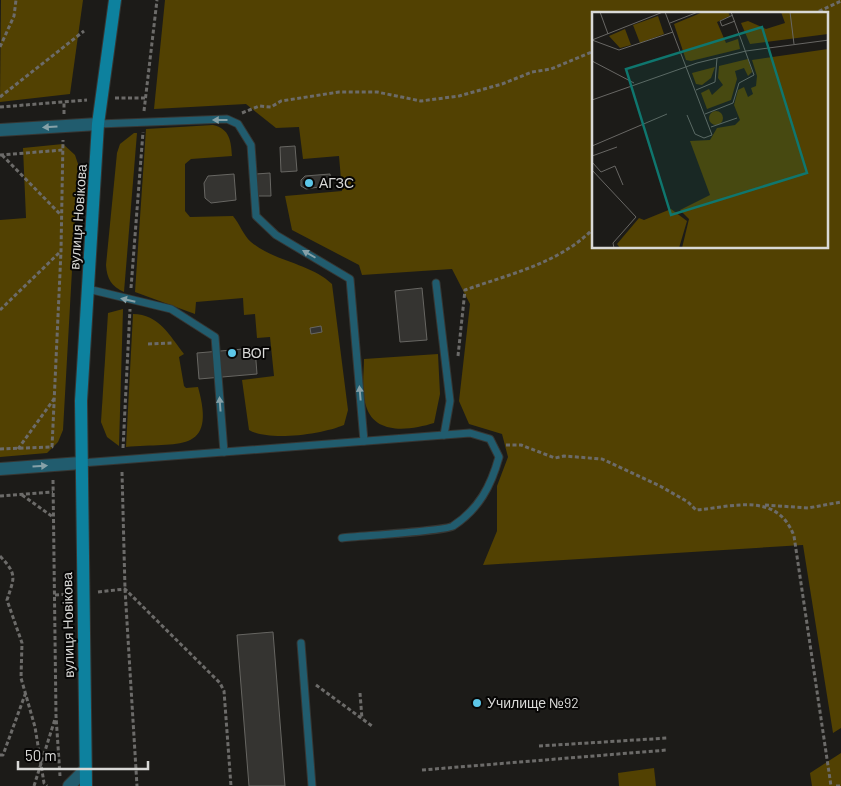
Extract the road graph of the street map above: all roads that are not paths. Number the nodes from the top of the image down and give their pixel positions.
1 (115, 0) edge
2 (98, 124) junction
3 (0, 130) edge
4 (436, 283) dead end
5 (88, 289) junction
6 (444, 435) junction
7 (364, 441) junction
8 (224, 452) junction
9 (80, 463) junction
10 (0, 469) edge
11 (342, 538) dead end
12 (301, 643) dead end
13 (85, 770) junction
14 (64, 783) edge
15 (86, 786) edge
16 (312, 786) edge

1 - 2 main road, вулиця Новікова
2 -> 3 street
2 - 5 main road, вулиця Новікова
7 -> 2 lane
4 - 6 lane
8 -> 5 lane
5 - 9 main road, вулиця Новікова
6 - 7 lane
6 - 11 lane
7 - 8 lane
8 - 9 lane
10 -> 9 street
9 - 13 main road, вулиця Новікова
12 - 16 lane
13 - 14 street
13 - 15 main road, вулиця Новікова

